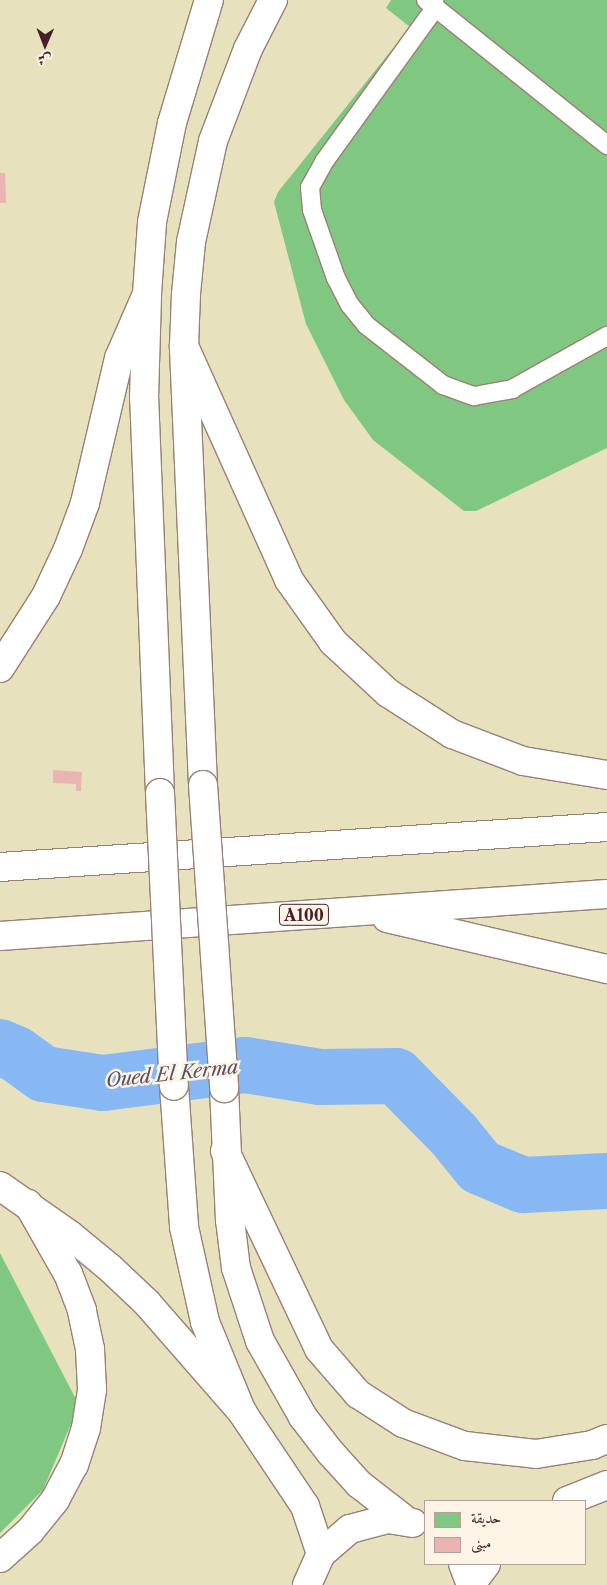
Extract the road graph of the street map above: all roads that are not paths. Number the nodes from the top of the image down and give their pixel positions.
1 (209, 0) edge
2 (273, 0) edge
3 (432, 3) edge
4 (607, 146) edge
5 (146, 294) junction
6 (607, 336) edge
7 (184, 346) junction
8 (0, 668) edge
9 (607, 774) edge
10 (607, 827) edge
11 (0, 867) edge
12 (607, 894) edge
13 (359, 912) junction
14 (0, 936) edge
15 (607, 969) edge
16 (225, 1151) junction
17 (0, 1186) edge
18 (28, 1204) junction
19 (242, 1412) junction
20 (607, 1439) edge
21 (607, 1485) edge
22 (569, 1500) edge
23 (417, 1525) edge
24 (321, 1554) junction
25 (0, 1558) edge
26 (307, 1585) edge

1 - 5 highway
2 - 7 highway
3 - 4 lane
3 - 6 lane
5 - 8 highway
5 - 19 highway, bridge
7 - 9 highway
7 - 16 highway, bridge
10 - 11 highway
12 - 13 highway, A100
13 - 14 highway, A100
13 - 15 highway
16 - 20 highway
16 - 23 highway
17 - 18 highway
18 - 19 highway
18 - 25 highway
19 - 24 highway
21 - 22 highway
23 - 24 highway
24 - 26 highway

